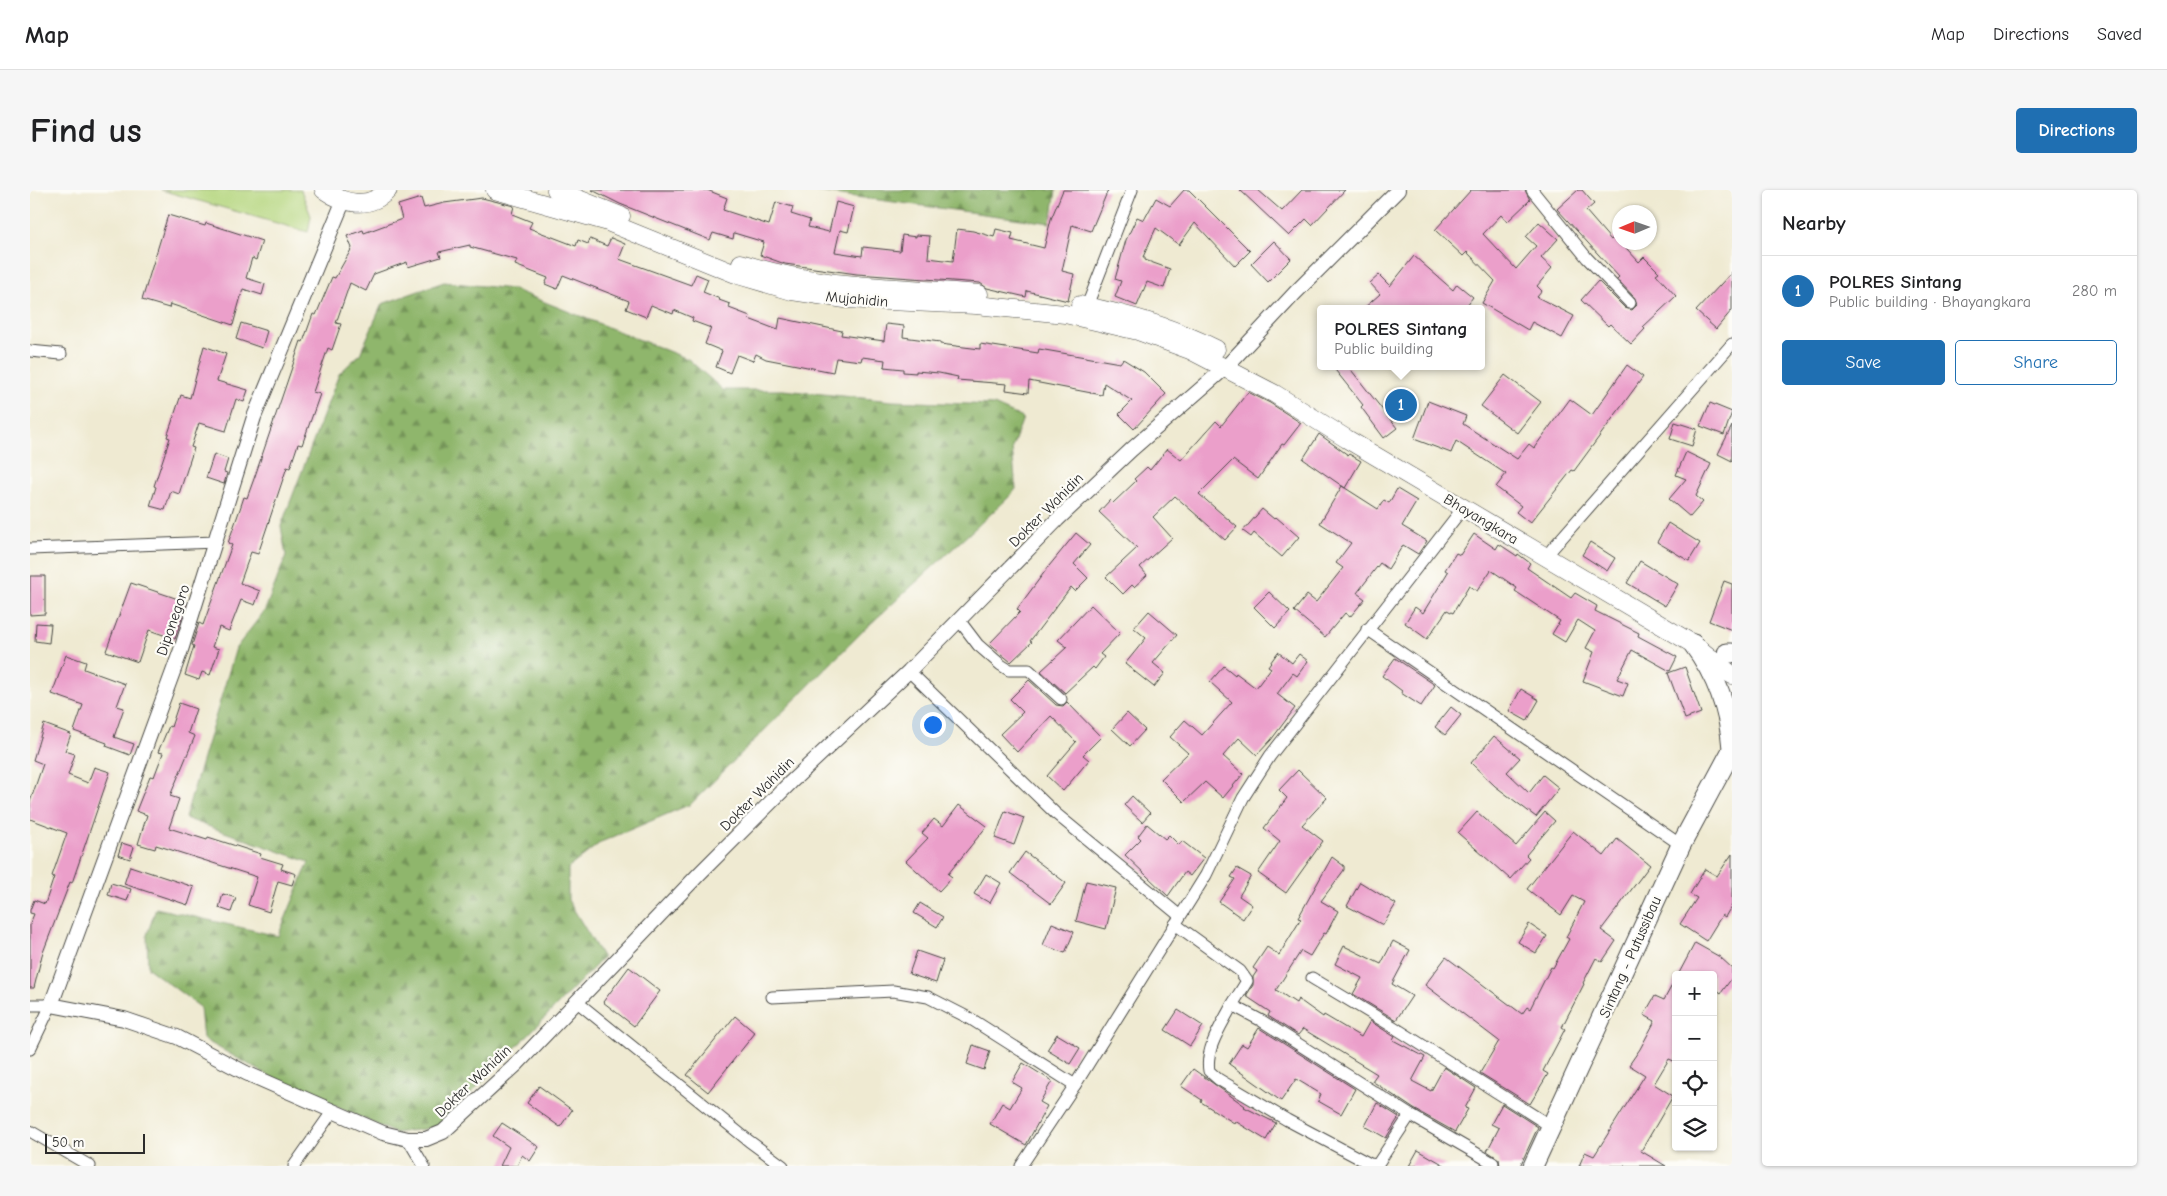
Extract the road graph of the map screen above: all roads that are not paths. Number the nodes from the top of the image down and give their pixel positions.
1 (324, 190) edge
2 (388, 190) edge
3 (495, 190) edge
4 (556, 190) edge
5 (1132, 190) edge
6 (1398, 190) edge
7 (1532, 190) edge
8 (344, 202) junction
9 (1630, 303) dead end
10 (1087, 306) junction
11 (1732, 344) edge
12 (30, 351) edge
13 (61, 354) dead end
14 (1230, 363) junction
15 (1463, 508) junction
16 (216, 542) junction
17 (30, 549) edge
18 (1552, 549) junction
19 (960, 620) junction
20 (1367, 629) junction
21 (1693, 644) junction
22 (1730, 654) edge
23 (909, 671) junction
24 (1732, 675) edge
25 (1061, 699) dead end
26 (1732, 749) edge
27 (1732, 770) edge
28 (1681, 845) junction
29 (1178, 920) junction
30 (1312, 978) dead end
31 (772, 998) dead end
32 (576, 1001) junction
33 (30, 1005) edge
34 (51, 1005) junction
35 (1232, 1005) junction
36 (30, 1049) edge
37 (1075, 1084) junction
38 (332, 1112) junction
39 (1410, 1115) junction
40 (1552, 1127) junction
41 (30, 1131) edge
42 (408, 1139) junction
43 (1493, 1163) dead end
44 (90, 1166) edge
45 (294, 1166) edge
46 (424, 1166) edge
47 (784, 1166) edge
48 (1020, 1166) edge
49 (1533, 1166) edge
50 (1547, 1166) edge

1 - 8 main road
2 - 8 main road
3 - 14 main road, Mujahidin
4 - 10 main road, Mujahidin
5 - 10 street
6 - 14 street, Dokter Wahidin
7 - 9 street
8 - 16 street, Diponegoro
10 - 14 main road, Mujahidin
11 - 18 street
12 - 13 street
14 - 15 main road, Bhayangkara
14 - 18 main road, Bhayangkara
14 - 19 street, Dokter Wahidin
15 - 20 street
15 - 21 main road, Bhayangkara
16 - 17 street
16 - 34 street, Diponegoro
18 - 22 main road, Bhayangkara
19 - 23 street, Dokter Wahidin
19 - 25 street
20 - 28 street
20 - 29 street
21 - 24 main road, Bhayangkara
21 - 26 highway
23 - 29 street
23 - 32 street, Dokter Wahidin
26 - 28 highway, Sintang - Putussibau
27 - 50 highway, Sintang - Putussibau
28 - 40 highway, Sintang - Putussibau
29 - 35 street
29 - 37 street
30 - 40 street
31 - 37 street
32 - 42 street, Dokter Wahidin
32 - 47 street
33 - 34 street
34 - 36 street, Diponegoro
34 - 38 street, Dokter Wahidin
35 - 39 street
35 - 39 street
37 - 48 street
38 - 42 street, Dokter Wahidin
38 - 45 street
39 - 43 street
40 - 49 highway, Sintang - Putussibau
41 - 44 street
42 - 46 street

